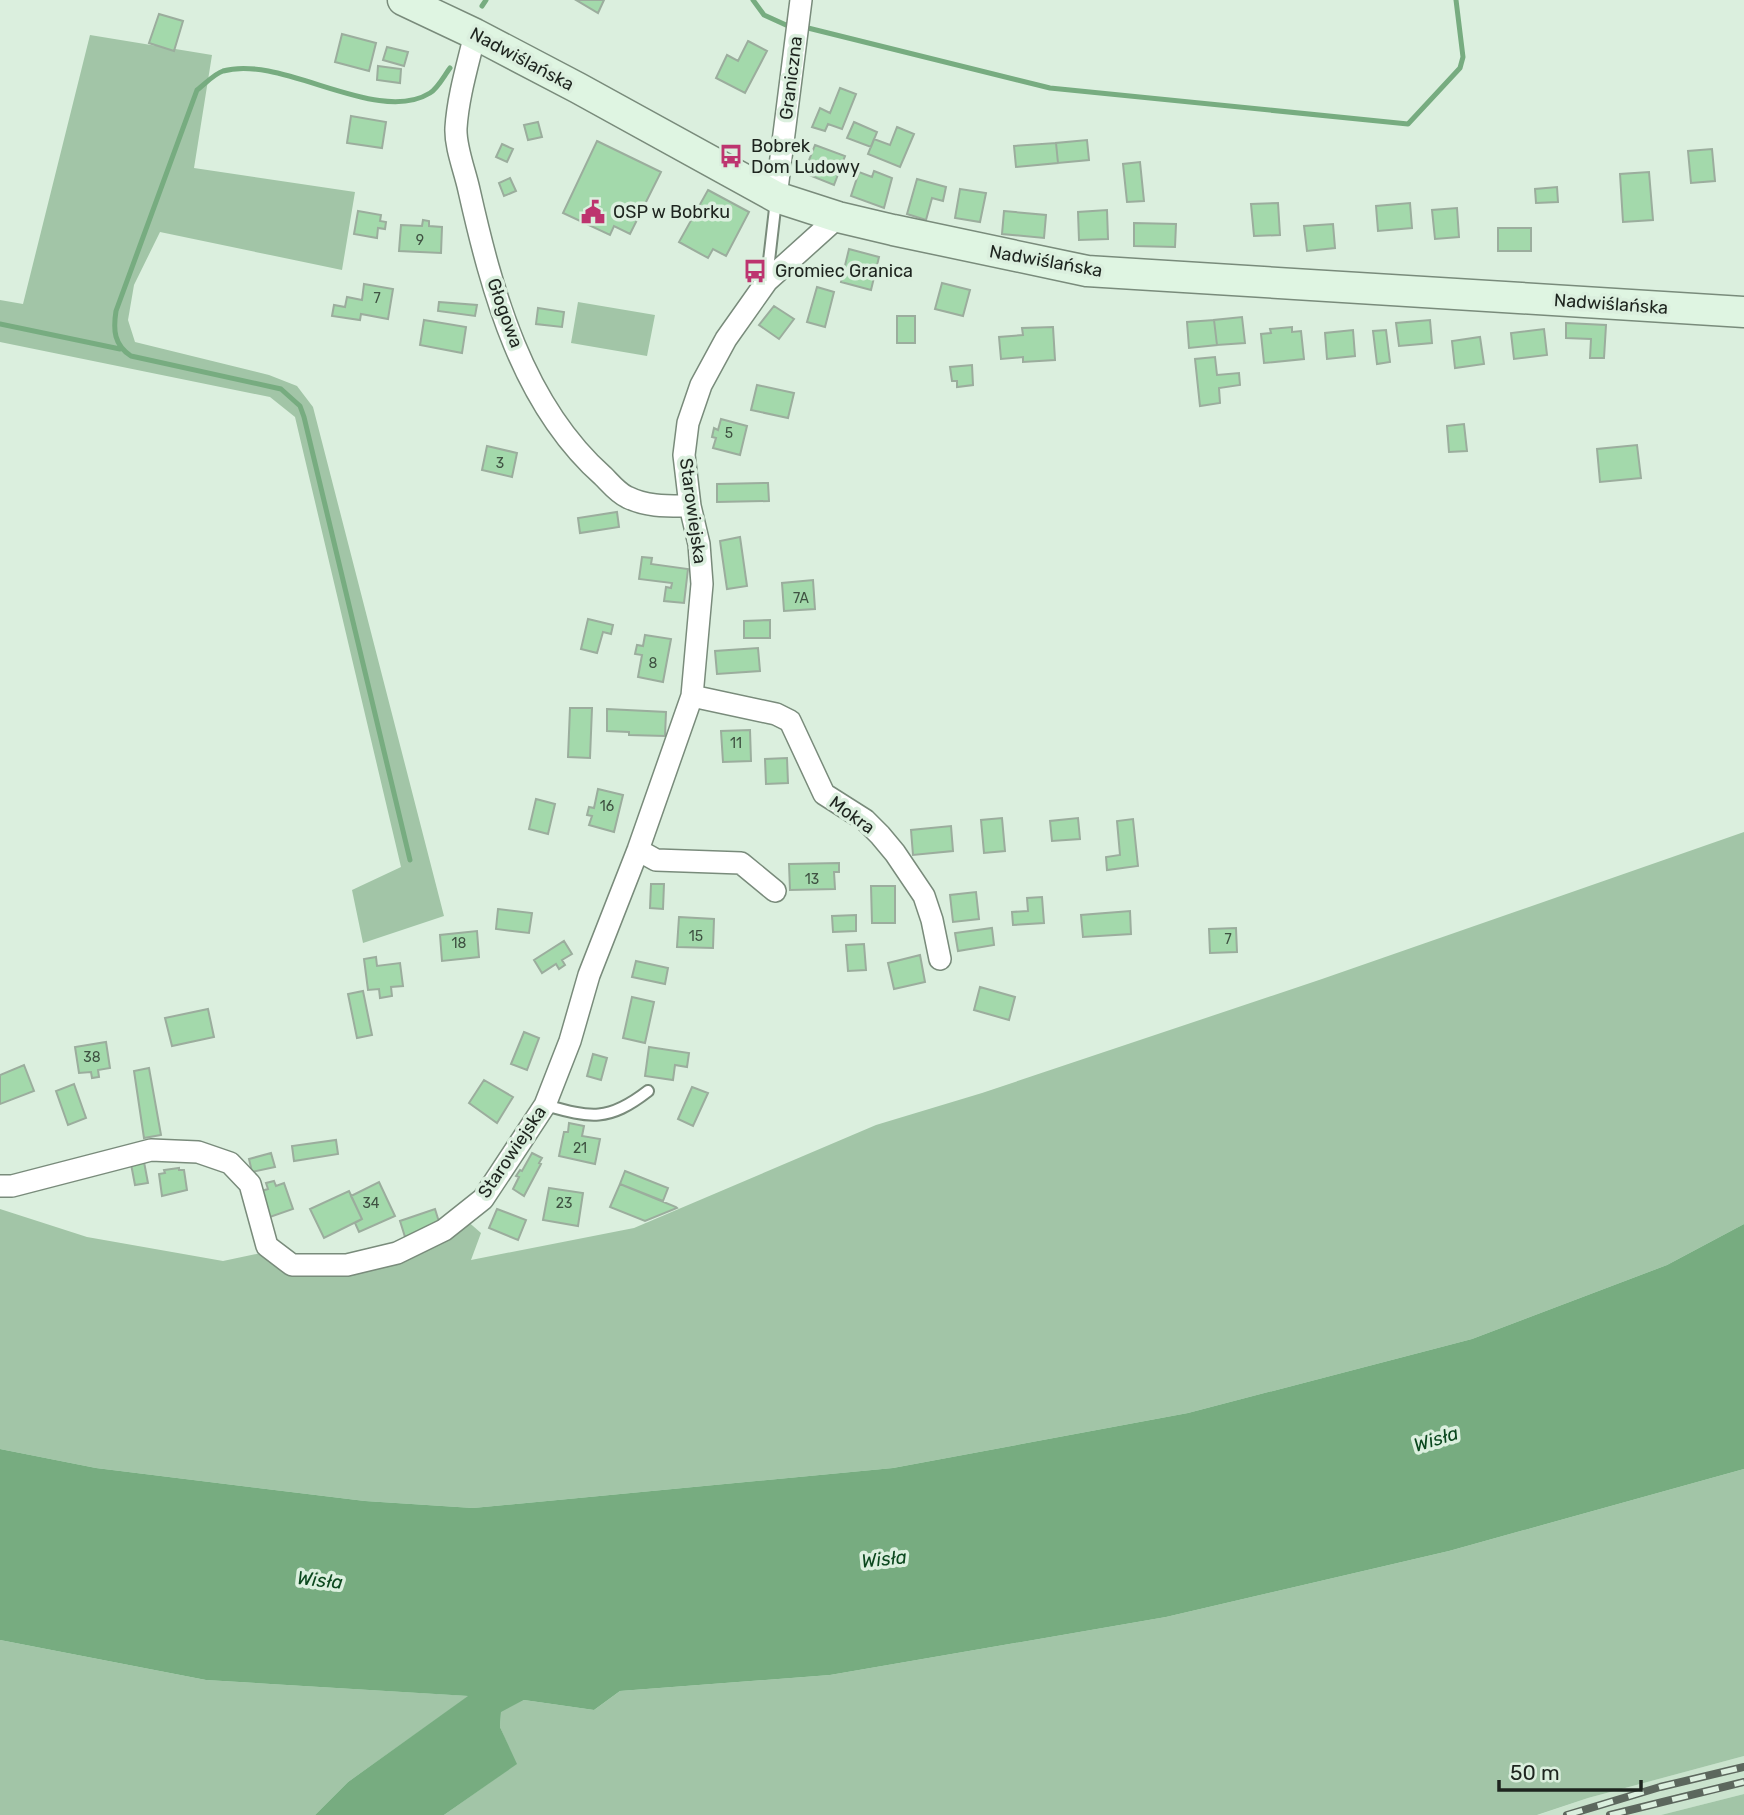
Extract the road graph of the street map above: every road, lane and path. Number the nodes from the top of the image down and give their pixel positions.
1 (403, 0) edge
2 (801, 0) edge
3 (475, 34) junction
4 (776, 197) junction
5 (838, 217) junction
6 (767, 281) junction
7 (1744, 313) edge
8 (690, 506) junction
9 (692, 696) junction
10 (638, 850) junction
11 (775, 891) dead end
12 (940, 959) dead end
13 (648, 1091) dead end
14 (545, 1105) junction
15 (0, 1186) edge

1 - 3 street, Nadwiślańska
2 - 4 street, Graniczna
3 - 4 street, Nadwiślańska
3 - 8 street, Głogowa
4 - 5 street, Nadwiślańska
4 - 6 lane
5 - 6 street, Starowiejska
5 - 7 street, Nadwiślańska
6 - 8 street, Starowiejska
8 - 9 street, Starowiejska
9 - 10 street, Starowiejska
9 - 12 street, Mokra
10 - 11 street
10 - 14 street, Starowiejska
13 - 14 lane
14 - 15 street, Starowiejska

